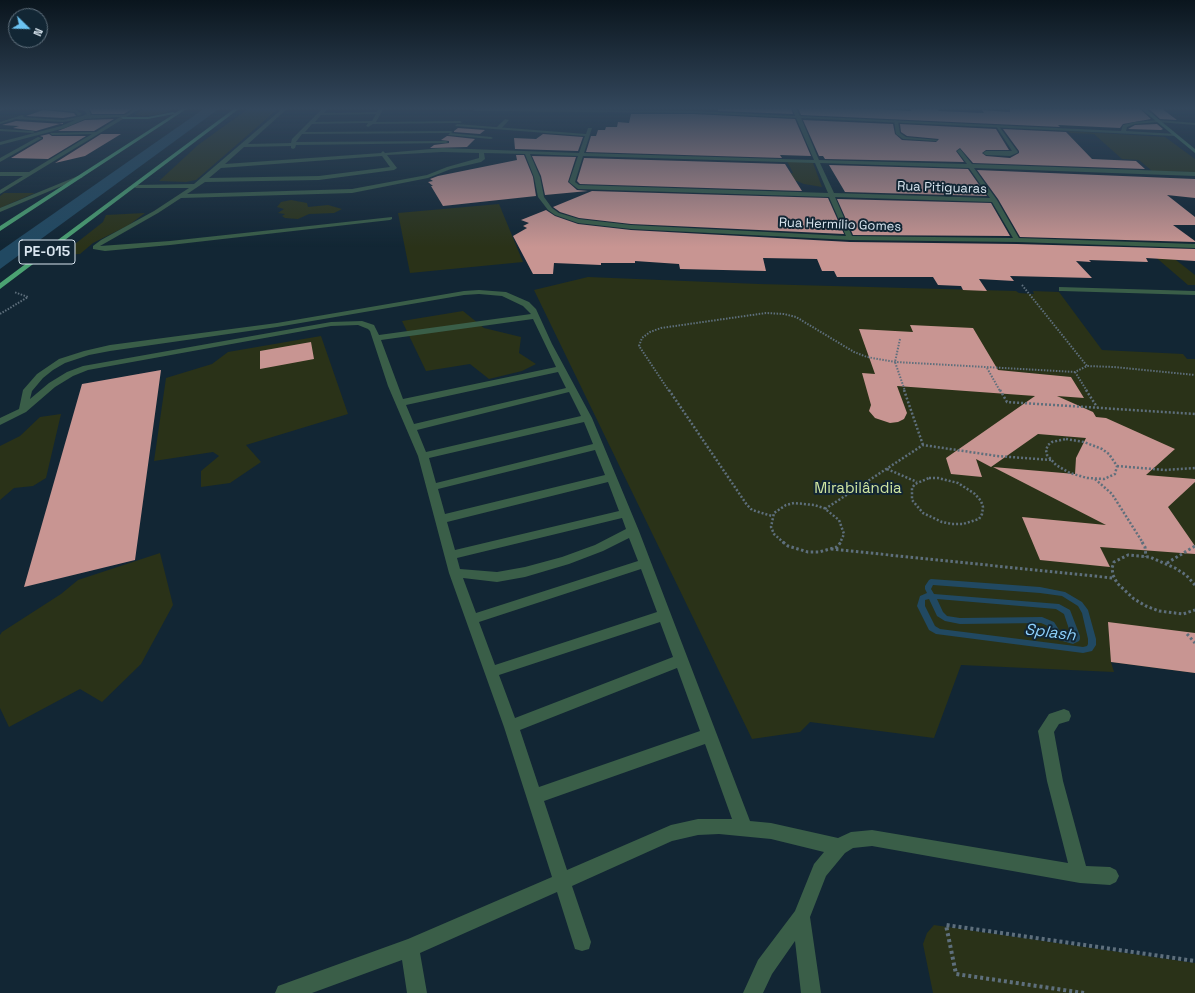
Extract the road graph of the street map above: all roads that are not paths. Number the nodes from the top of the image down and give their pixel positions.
1 (10, 154) edge
2 (62, 154) edge
3 (115, 154) edge
4 (177, 154) edge
5 (234, 154) edge
6 (294, 154) edge
7 (323, 154) edge
8 (384, 154) edge
9 (481, 154) edge
10 (528, 154) edge
11 (582, 154) edge
12 (593, 154) edge
13 (813, 154) edge
14 (962, 154) edge
15 (0, 160) edge
16 (294, 160) junction
17 (816, 161) junction
18 (221, 166) junction
19 (970, 166) junction
20 (0, 174) edge
21 (29, 174) junction
22 (1195, 174) edge
23 (80, 177) junction
24 (204, 180) junction
25 (136, 186) junction
26 (196, 186) junction
27 (0, 192) edge
28 (831, 195) junction
29 (182, 196) junction
30 (994, 200) junction
31 (0, 210) edge
32 (390, 218) dead end
33 (0, 230) edge
34 (850, 238) junction
35 (1017, 240) junction
36 (1195, 246) edge
37 (0, 287) edge
38 (1062, 289) dead end
39 (1195, 293) edge
40 (535, 316) junction
41 (376, 338) junction
42 (561, 369) junction
43 (572, 389) junction
44 (400, 403) junction
45 (23, 410) junction
46 (587, 418) junction
47 (0, 422) edge
48 (411, 428) junction
49 (599, 446) junction
50 (423, 456) junction
51 (612, 477) junction
52 (432, 487) junction
53 (626, 513) junction
54 (440, 519) junction
55 (633, 531) junction
56 (450, 555) junction
57 (645, 563) junction
58 (455, 573) junction
59 (664, 615) junction
60 (472, 619) junction
61 (681, 660) junction
62 (491, 672) junction
63 (1064, 716) dead end
64 (511, 727) junction
65 (709, 735) junction
66 (534, 797) junction
67 (744, 828) junction
68 (839, 847) junction
69 (1080, 874) junction
70 (1110, 876) dead end
71 (563, 880) junction
72 (801, 917) junction
73 (582, 942) dead end
74 (410, 948) junction
75 (285, 993) edge
76 (417, 993) edge
77 (753, 993) edge
78 (811, 993) edge

1 - 15 street
2 - 21 street
3 - 23 highway, PE-015
4 - 25 highway, PE-015
5 - 18 street
6 - 16 street
7 - 16 street
8 - 24 street
9 - 29 street
10 - 34 street, Rua Hermílio Gomes
11 - 28 street, Rua Pitiguaras
12 - 17 street
13 - 17 street
14 - 19 street
16 - 18 street
17 - 19 street
17 - 28 street
18 - 24 street
19 - 22 street
19 - 30 street
20 - 21 street
21 - 27 street
23 - 31 street
23 - 33 highway, PE-015
24 - 26 street
25 - 26 street
25 - 37 highway, PE-015
26 - 29 street
28 - 30 street, Rua Pitiguaras
28 - 34 street
29 - 32 street
30 - 35 street
34 - 35 street, Rua Hermílio Gomes
35 - 36 street, Rua Hermílio Gomes
38 - 39 street
40 - 41 street
40 - 42 street
40 - 45 street
41 - 44 street
41 - 45 street
42 - 43 street
42 - 44 street
43 - 46 street
43 - 48 street
44 - 48 street
45 - 47 street
46 - 49 street
46 - 50 street
48 - 50 street
49 - 51 street
49 - 52 street
50 - 52 street
51 - 53 street
51 - 54 street
52 - 54 street
53 - 55 street
53 - 56 street
54 - 56 street
55 - 57 street
55 - 58 street
56 - 58 street
57 - 59 street
57 - 60 street
58 - 60 street
59 - 61 street
59 - 62 street
60 - 62 street
61 - 64 street
61 - 65 street
62 - 64 street
63 - 69 street
64 - 66 street
65 - 66 street
65 - 67 street
66 - 71 street
67 - 68 street
67 - 71 street
68 - 69 street
68 - 72 street
69 - 70 street
71 - 73 street
71 - 74 street
72 - 77 street
72 - 78 street
74 - 75 street
74 - 76 street

